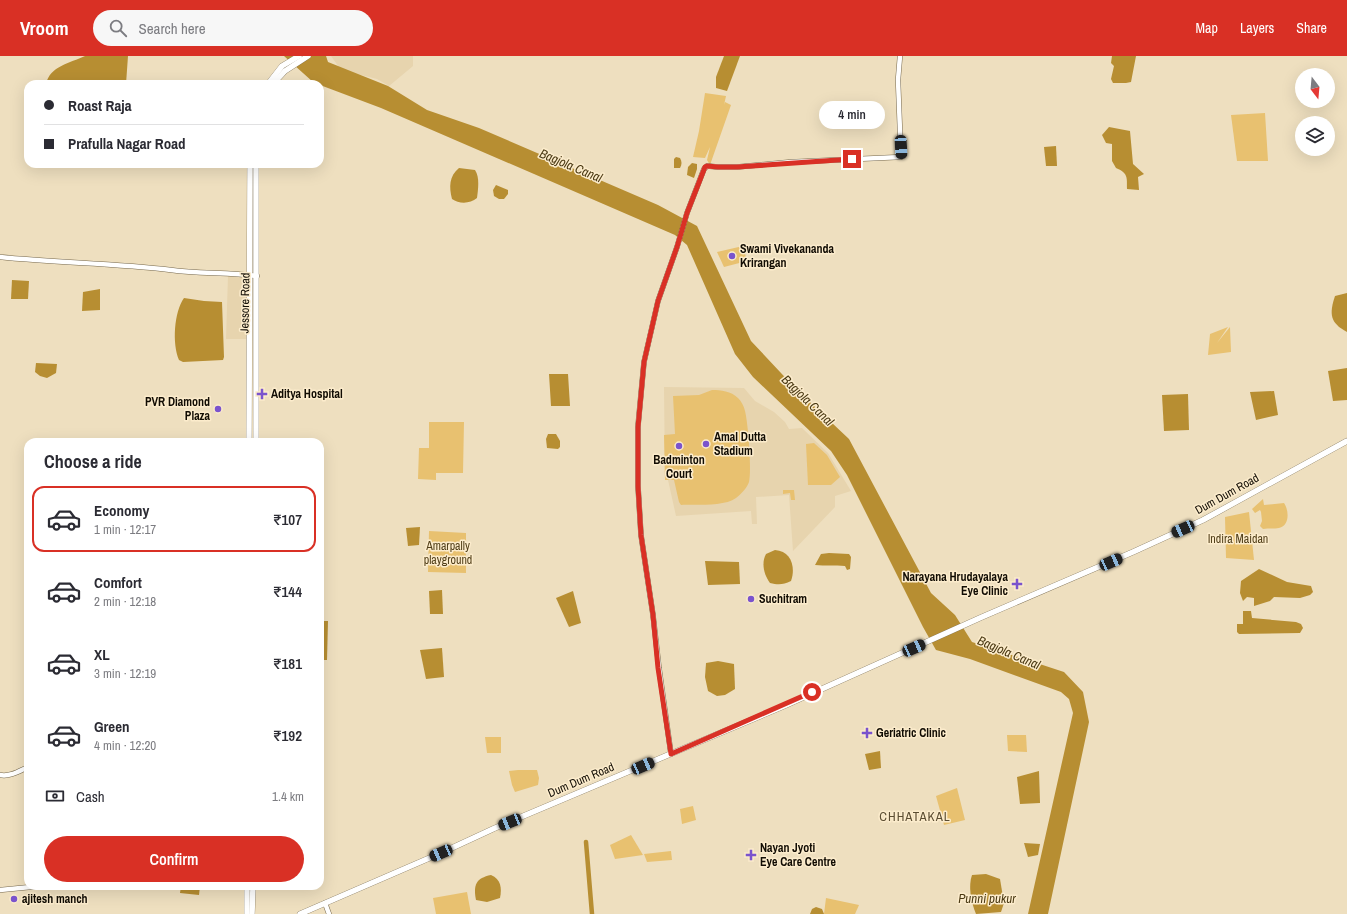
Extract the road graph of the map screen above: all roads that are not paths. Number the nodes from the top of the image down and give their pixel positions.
1 (298, 56) edge
2 (308, 56) edge
3 (900, 56) edge
4 (291, 63) junction
5 (279, 73) junction
6 (272, 80) edge
7 (275, 80) edge
8 (250, 168) edge
9 (256, 168) edge
10 (0, 257) edge
11 (254, 275) junction
12 (249, 438) edge
13 (256, 438) edge
14 (1347, 441) edge
15 (671, 754) junction
16 (24, 769) edge
17 (0, 775) edge
18 (24, 888) edge
19 (0, 890) edge
20 (246, 890) edge
21 (246, 890) edge
22 (253, 890) edge
23 (325, 903) junction
24 (244, 914) edge
25 (247, 914) edge
26 (252, 914) edge
27 (300, 914) edge
28 (329, 914) edge

1 - 4 main road
2 - 4 main road
3 - 15 street
4 - 5 main road
5 - 6 main road
5 - 7 main road
8 - 11 main road, Jessore Road
9 - 11 main road, Jessore Road
10 - 11 street
11 - 12 main road, Jessore Road
11 - 13 main road, Jessore Road
14 - 15 main road, Dum Dum Road
15 - 23 main road, Dum Dum Road
16 - 17 street
18 - 19 street
20 - 24 main road
21 - 25 main road
22 - 26 main road
23 - 27 main road, Dum Dum Road
23 - 28 street

